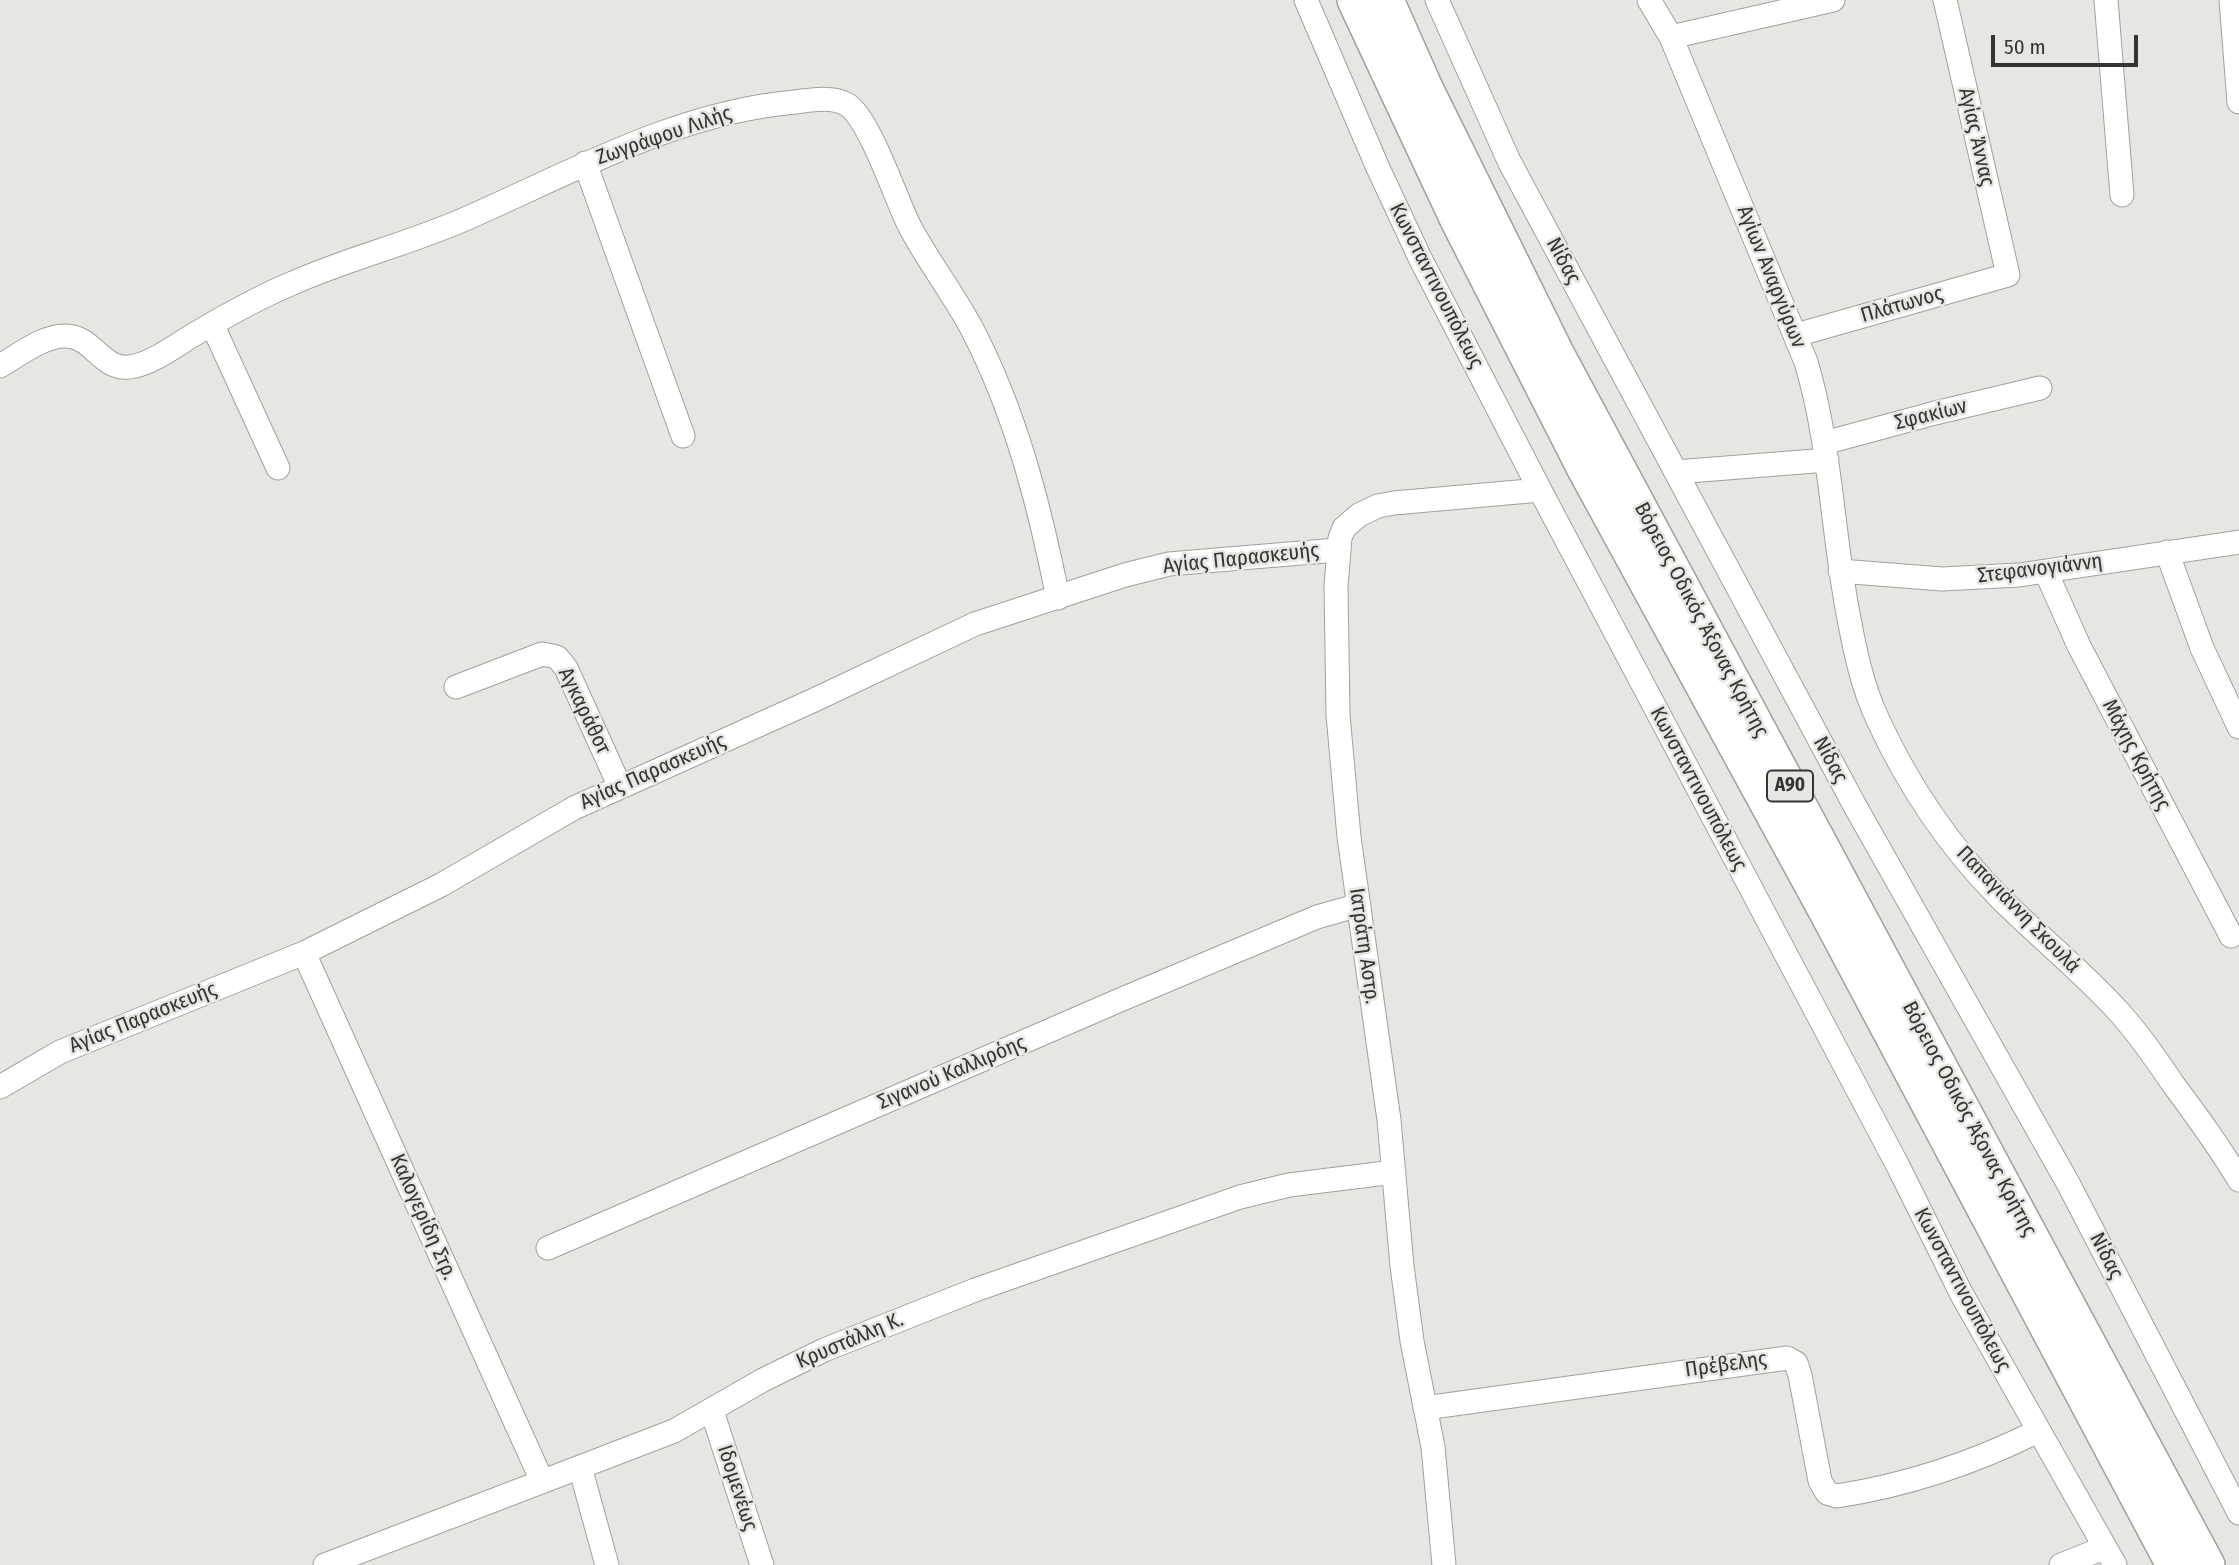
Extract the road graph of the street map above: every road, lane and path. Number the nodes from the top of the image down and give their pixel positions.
1 (1306, 0) edge
2 (1354, 0) edge
3 (1387, 0) edge
4 (1437, 0) edge
5 (1649, 0) edge
6 (1833, 0) edge
7 (1945, 0) edge
8 (2106, 0) edge
9 (2231, 0) edge
10 (1671, 37) junction
11 (2239, 102) edge
12 (585, 163) junction
13 (2122, 195) dead end
14 (2008, 275) joint
15 (212, 324) junction
16 (1796, 335) junction
17 (0, 366) edge
18 (2040, 388) dead end
19 (683, 436) dead end
20 (1825, 452) junction
21 (278, 468) dead end
22 (1676, 472) junction
23 (1540, 490) junction
24 (2239, 542) edge
25 (1337, 550) junction
26 (2167, 552) junction
27 (1840, 571) junction
28 (2046, 572) junction
29 (1058, 598) junction
30 (456, 687) dead end
31 (2239, 727) edge
32 (620, 787) junction
33 (1359, 905) junction
34 (2231, 936) dead end
35 (304, 953) junction
36 (0, 1087) edge
37 (1394, 1172) junction
38 (2239, 1180) edge
39 (548, 1248) dead end
40 (1425, 1408) junction
41 (712, 1410) junction
42 (2038, 1431) junction
43 (580, 1467) junction
44 (542, 1481) junction
45 (2239, 1513) edge
46 (2110, 1556) edge
47 (325, 1565) edge
48 (607, 1565) edge
49 (762, 1565) edge
50 (1444, 1565) edge
51 (2061, 1565) edge
52 (2173, 1565) edge
53 (2208, 1565) edge

1 - 23 street, Κωνσταντινουπόλεως
2 - 52 highway, Βόρειος Οδικός Άξονας Κρήτης / Α90
3 - 53 highway, Βόρειος Οδικός Άξονας Κρήτης / Α90
4 - 22 street, Νίδας
5 - 10 street, Αγίων Αναργύρων
6 - 10 street
7 - 14 street, Αγίας Άννας
8 - 13 street
9 - 11 street
10 - 16 street, Αγίων Αναργύρων
12 - 15 street, Ζωγράφου Λιλής
12 - 19 street
12 - 29 street, Ζωγράφου Λιλής
14 - 16 street, Πλάτωνος
15 - 17 street, Ζωγράφου Λιλής
15 - 21 street
16 - 20 street, Αγίων Αναργύρων
18 - 20 street, Σφακίων
20 - 22 street, Σφακίων
20 - 27 street, Αγίων Αναργύρων
22 - 45 street, Νίδας
23 - 25 street, Ιατράτη Αστρ.
23 - 42 street, Κωνσταντινουπόλεως
24 - 26 street, Στεφανογιάννη
25 - 29 street, Αγίας Παρασκευής
25 - 33 street, Ιατράτη Αστρ.
26 - 28 street, Στεφανογιάννη
26 - 31 street
27 - 28 street, Στεφανογιάννη
27 - 38 street, Παπαγιάννη Σκουλά
28 - 34 street, Μάχης Κρήτης
29 - 32 street, Αγίας Παρασκευής
30 - 32 street, Αγκαράθοτ
32 - 35 street, Αγίας Παρασκευής
33 - 37 street, Ιατράτη Αστρ.
33 - 39 street, Σιγανού Καλλιρόης
35 - 36 street, Αγίας Παρασκευής
35 - 44 street, Καλογερίδη Στρ.
37 - 40 street, Ιατράτη Αστρ.
37 - 41 street, Κρυστάλλη Κ.
40 - 42 street, Πρέβελης
40 - 50 street, Ιατράτη Αστρ.
41 - 43 street, Κρυστάλλη Κ.
41 - 49 street, Ιδομενέως
42 - 46 street, Κωνσταντινουπόλεως
43 - 44 street, Κρυστάλλη Κ.
43 - 48 street
44 - 47 street, Κρυστάλλη Κ.
46 - 51 street

